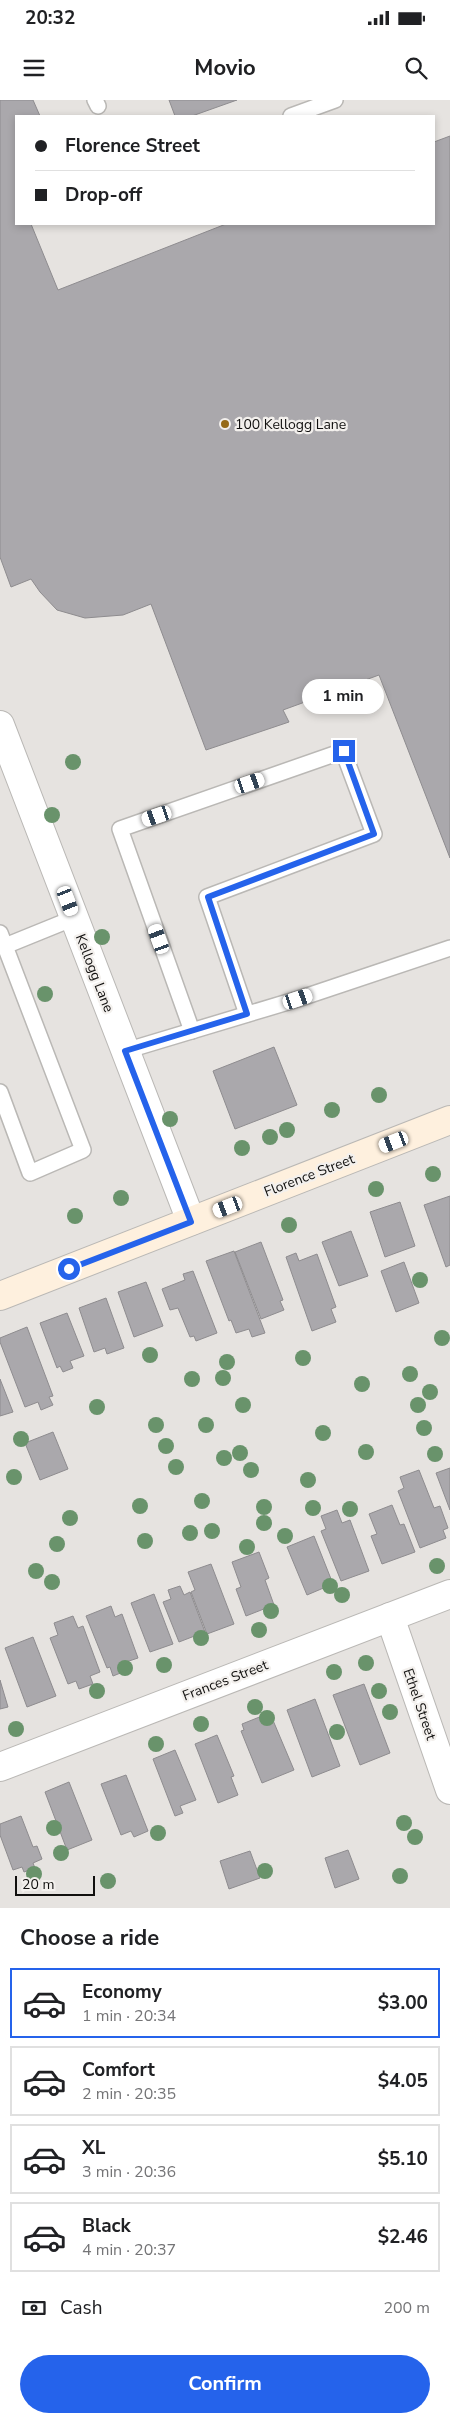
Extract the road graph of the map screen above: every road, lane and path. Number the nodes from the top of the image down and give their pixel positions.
1 (333, 100) edge
2 (294, 115) edge
3 (0, 725) edge
4 (7, 765) edge
5 (74, 918) junction
6 (2, 939) edge
7 (450, 948) edge
8 (247, 1014) junction
9 (192, 1031) junction
10 (125, 1051) junction
11 (0, 1092) edge
12 (450, 1120) edge
13 (191, 1222) junction
14 (0, 1296) edge
15 (450, 1594) edge
16 (390, 1617) junction
17 (0, 1766) edge
18 (450, 1790) edge

1 - 2 lane
3 - 4 street, Kellogg Lane
4 - 5 street, Kellogg Lane
5 - 6 lane
5 - 10 street, Kellogg Lane
6 - 11 lane
7 - 8 lane
8 - 9 lane
8 - 9 lane
9 - 10 lane
10 - 13 street, Kellogg Lane
12 - 13 main road, Florence Street
13 - 14 main road, Florence Street
15 - 16 street, Frances Street
16 - 17 street, Frances Street
16 - 18 street, Ethel Street

